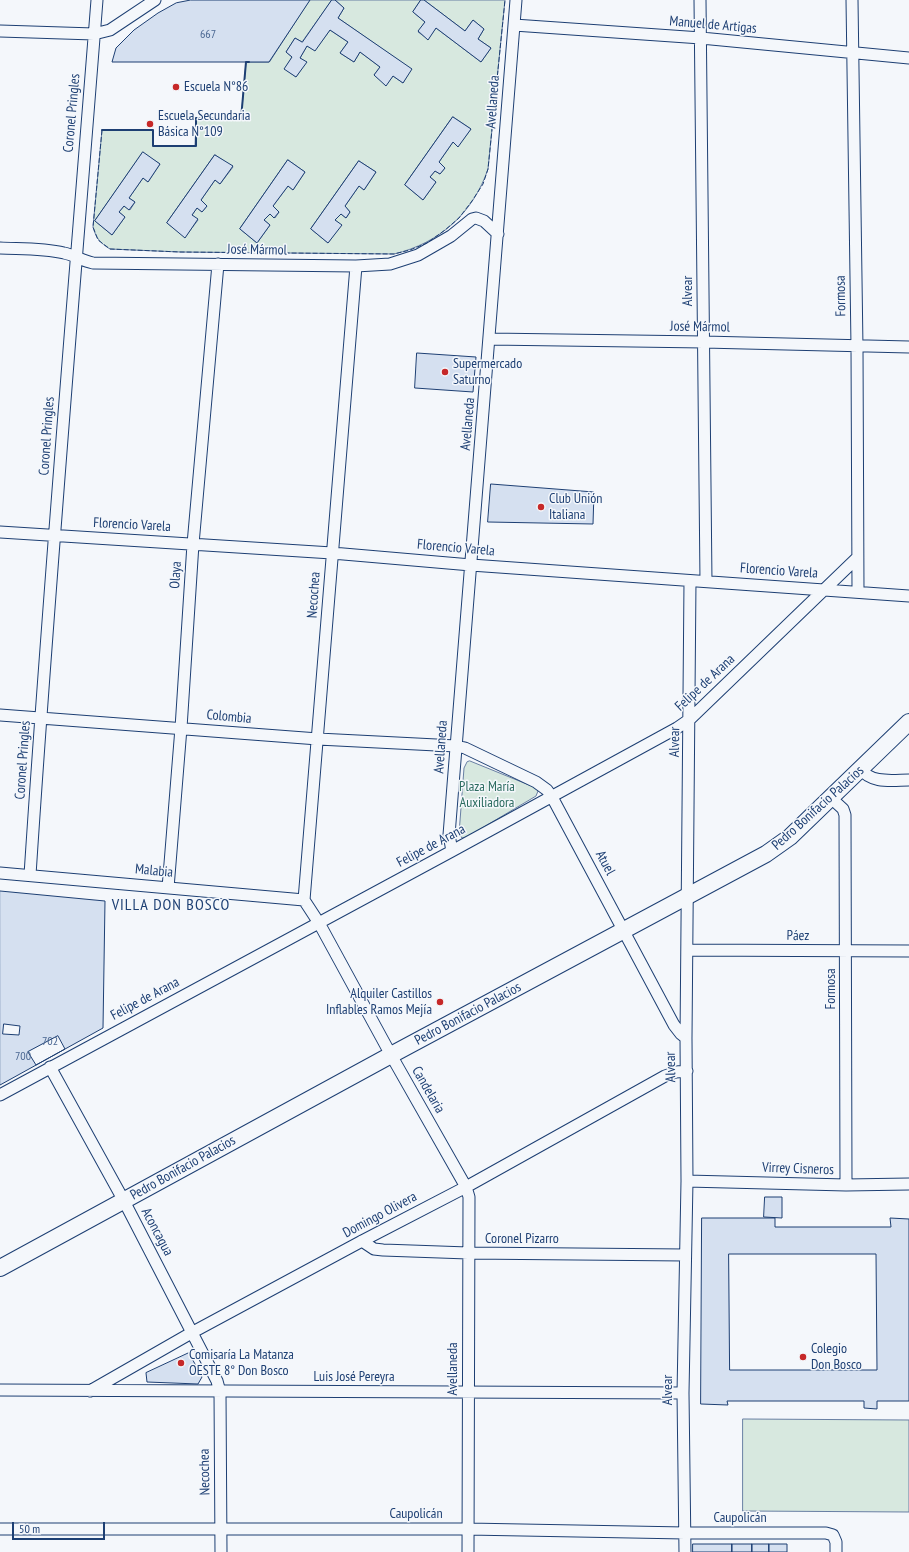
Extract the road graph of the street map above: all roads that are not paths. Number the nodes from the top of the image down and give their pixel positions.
1 (97, 0) edge
2 (155, 0) edge
3 (516, 0) edge
4 (700, 0) edge
5 (852, 0) edge
6 (514, 25) junction
7 (0, 31) edge
8 (94, 34) junction
9 (701, 38) junction
10 (853, 53) junction
11 (909, 58) edge
12 (498, 234) junction
13 (0, 248) edge
14 (75, 257) junction
15 (218, 264) junction
16 (356, 266) junction
17 (490, 339) junction
18 (704, 342) junction
19 (857, 347) junction
20 (909, 348) edge
21 (0, 532) edge
22 (55, 536) junction
23 (193, 544) junction
24 (332, 553) junction
25 (857, 558) junction
26 (470, 565) junction
27 (690, 581) junction
28 (706, 581) junction
29 (824, 589) junction
30 (858, 591) junction
31 (909, 596) edge
32 (0, 715) edge
33 (40, 717) junction
34 (690, 719) junction
35 (909, 722) edge
36 (181, 728) junction
37 (318, 739) junction
38 (456, 746) junction
39 (861, 769) junction
40 (909, 780) edge
41 (552, 796) junction
42 (831, 798) junction
43 (452, 851) junction
44 (0, 873) edge
45 (30, 875) junction
46 (168, 888) junction
47 (687, 896) junction
48 (304, 900) junction
49 (319, 923) junction
50 (624, 930) junction
51 (687, 950) junction
52 (909, 951) edge
53 (846, 952) junction
54 (686, 1038) junction
55 (391, 1055) junction
56 (50, 1067) junction
57 (687, 1071) junction
58 (0, 1095) edge
59 (687, 1181) junction
60 (909, 1184) edge
61 (846, 1185) junction
62 (466, 1187) junction
63 (124, 1201) junction
64 (362, 1241) junction
65 (468, 1253) junction
66 (685, 1255) junction
67 (0, 1268) edge
68 (193, 1332) junction
69 (0, 1390) edge
70 (89, 1391) junction
71 (220, 1392) junction
72 (467, 1392) junction
73 (683, 1393) junction
74 (0, 1529) edge
75 (468, 1529) junction
76 (221, 1530) junction
77 (685, 1533) junction
78 (221, 1552) edge
79 (468, 1552) edge
80 (685, 1552) edge
81 (836, 1552) edge

1 - 8 street, Coronel Pringles
2 - 8 street
3 - 6 street, Avellaneda
4 - 9 street, Alvear
5 - 10 street, Formosa
6 - 9 street, Manuel de Artigas
6 - 12 street, Avellaneda
7 - 8 street
8 - 14 street, Coronel Pringles
9 - 10 street, Manuel de Artigas
9 - 18 street, Alvear
10 - 11 street, Manuel de Artigas
10 - 19 street, Formosa
12 - 16 street, José Mármol
12 - 17 street, Avellaneda
13 - 14 street, José Mármol
14 - 15 street, José Mármol
14 - 22 street, Coronel Pringles
15 - 16 street, José Mármol
15 - 23 street, Olaya
16 - 24 street, Necochea
17 - 18 street, José Mármol
17 - 26 street, Avellaneda
18 - 19 street, José Mármol
18 - 28 street, Alvear
19 - 20 street, José Mármol
19 - 25 street, Formosa
21 - 22 street, Florencio Varela
22 - 23 street, Florencio Varela
22 - 33 street, Coronel Pringles
23 - 24 street, Florencio Varela
23 - 36 street, Olaya
24 - 26 street, Florencio Varela
24 - 37 street, Necochea
25 - 29 street, Felipe de Arana
25 - 30 street, Formosa
26 - 27 street, Florencio Varela
26 - 38 street, Avellaneda
27 - 28 street, Florencio Varela
27 - 34 street, Alvear
28 - 29 street, Florencio Varela
29 - 30 street, Florencio Varela
29 - 34 street, Felipe de Arana
30 - 31 street, Florencio Varela
32 - 33 street, Colombia
33 - 36 street, Colombia
33 - 45 street, Coronel Pringles
34 - 41 street, Felipe de Arana
34 - 47 street, Alvear
35 - 39 street, Pedro Bonifacio Palacios
36 - 37 street, Colombia
36 - 46 street, Olaya
37 - 38 street, Colombia
37 - 48 street, Necochea
38 - 41 street, Atuel
38 - 43 street, Avellaneda
39 - 40 street
39 - 42 street, Pedro Bonifacio Palacios
41 - 43 street, Felipe de Arana
41 - 50 street, Atuel
42 - 47 street, Pedro Bonifacio Palacios
42 - 53 street, Formosa
43 - 49 street, Felipe de Arana
44 - 45 street, Malabia
45 - 46 street, Malabia
46 - 48 street, Malabia
47 - 50 street, Pedro Bonifacio Palacios
47 - 51 street, Alvear
48 - 49 street
49 - 55 street, Candelaria
49 - 56 street, Felipe de Arana
50 - 54 street, Atuel
50 - 55 street, Pedro Bonifacio Palacios
51 - 53 street, Páez
51 - 54 street, Alvear
52 - 53 street, Páez
53 - 61 street, Formosa
54 - 57 street, Alvear
55 - 62 street, Candelaria
55 - 63 street, Pedro Bonifacio Palacios
56 - 58 street, Felipe de Arana
56 - 63 street, Aconcagua
57 - 59 street, Alvear
57 - 62 street, Domingo Olivera
59 - 61 street, Virrey Cisneros
59 - 66 street, Alvear
60 - 61 street, Virrey Cisneros
62 - 64 street, Domingo Olivera
62 - 65 street, Avellaneda
63 - 67 street, Pedro Bonifacio Palacios
63 - 68 street, Aconcagua
64 - 65 street, Coronel Pizarro
64 - 68 street, Domingo Olivera
65 - 66 street, Coronel Pizarro
65 - 72 street, Avellaneda
66 - 73 street, Alvear
68 - 70 street, Domingo Olivera
68 - 71 street, Aconcagua
69 - 70 street, Luis José Pereyra
70 - 71 street, Luis José Pereyra
71 - 72 street, Luis José Pereyra
71 - 76 street, Necochea
72 - 73 street, Luis José Pereyra
72 - 75 street, Avellaneda
73 - 77 street, Alvear
74 - 76 street, Caupolicán
75 - 76 street, Caupolicán
75 - 77 street, Caupolicán
75 - 79 street, Avellaneda
76 - 78 street, Necochea
77 - 80 street, Alvear
77 - 81 street, Caupolicán

